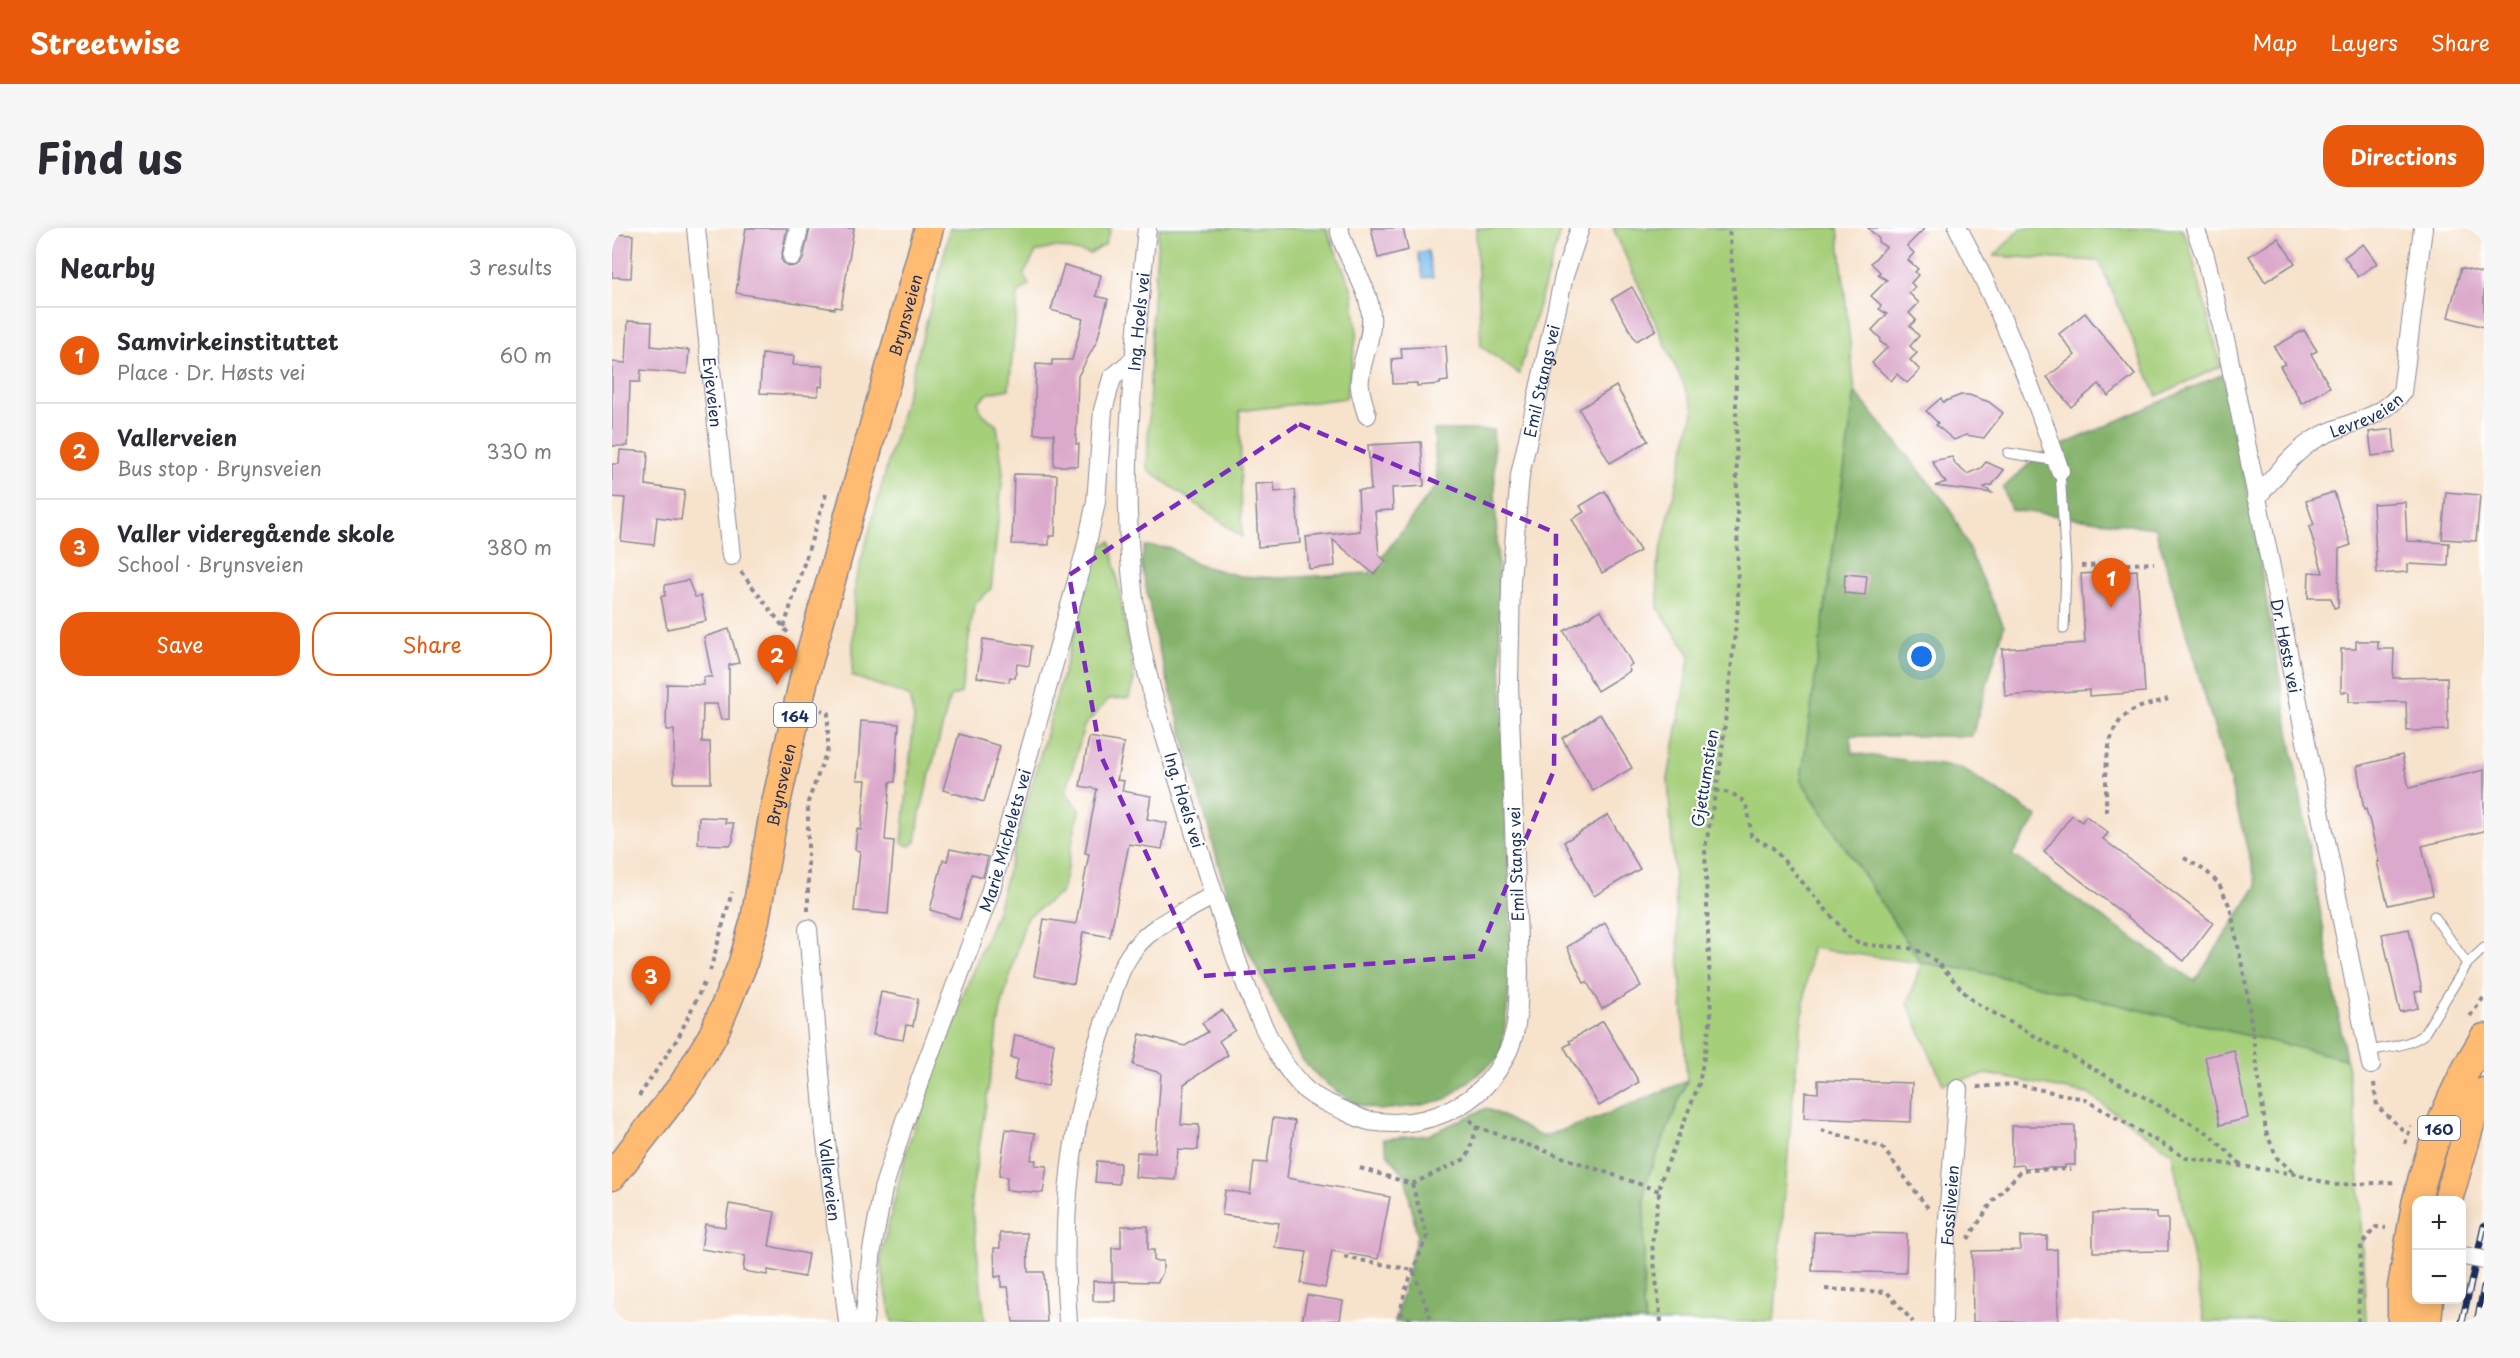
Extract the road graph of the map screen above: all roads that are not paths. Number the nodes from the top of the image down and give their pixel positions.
1 (696, 228) edge
2 (799, 228) edge
3 (929, 228) edge
4 (1147, 228) edge
5 (1339, 228) edge
6 (1580, 228) edge
7 (1958, 228) edge
8 (2195, 228) edge
9 (2423, 228) edge
10 (792, 256) dead end
11 (1134, 359) junction
12 (1367, 415) dead end
13 (2008, 453) dead end
14 (2059, 466) junction
15 (2256, 498) junction
16 (731, 556) road end
17 (2064, 628) dead end
18 (1214, 895) junction
19 (2434, 916) dead end
20 (808, 929) road end
21 (2484, 948) edge
22 (2467, 964) junction
23 (2484, 1038) edge
24 (2369, 1058) joint
25 (1958, 1089) road end
26 (2484, 1092) edge
27 (612, 1176) edge
28 (2411, 1195) edge
29 (2449, 1196) edge
30 (2405, 1242) edge
31 (2466, 1257) edge
32 (2484, 1260) edge
33 (2429, 1304) edge
34 (848, 1322) edge
35 (864, 1322) edge
36 (1068, 1322) edge
37 (1943, 1322) edge
38 (2402, 1322) edge
39 (2427, 1322) edge

1 - 16 street, Evjeveien
2 - 10 street
3 - 27 main road, Brynsveien / 164
4 - 11 street, Ing. Hoels vei
5 - 12 street
6 - 18 street, Emil Stangs vei
7 - 14 street
8 - 15 street, Dr. Høsts vei
9 - 15 street, Levreveien
11 - 18 street, Ing. Hoels vei
11 - 35 street, Marie Michelets vei
13 - 14 lane
14 - 17 lane
15 - 24 street, Dr. Høsts vei
18 - 36 street
19 - 22 lane
20 - 34 street, Vallerveien
21 - 22 lane
22 - 24 lane
23 - 28 main road, 160
25 - 37 street, Fossilveien
26 - 29 main road, 160
28 - 30 main road, 160
30 - 38 main road, 160
31 - 32 street, bridge
33 - 39 main road

